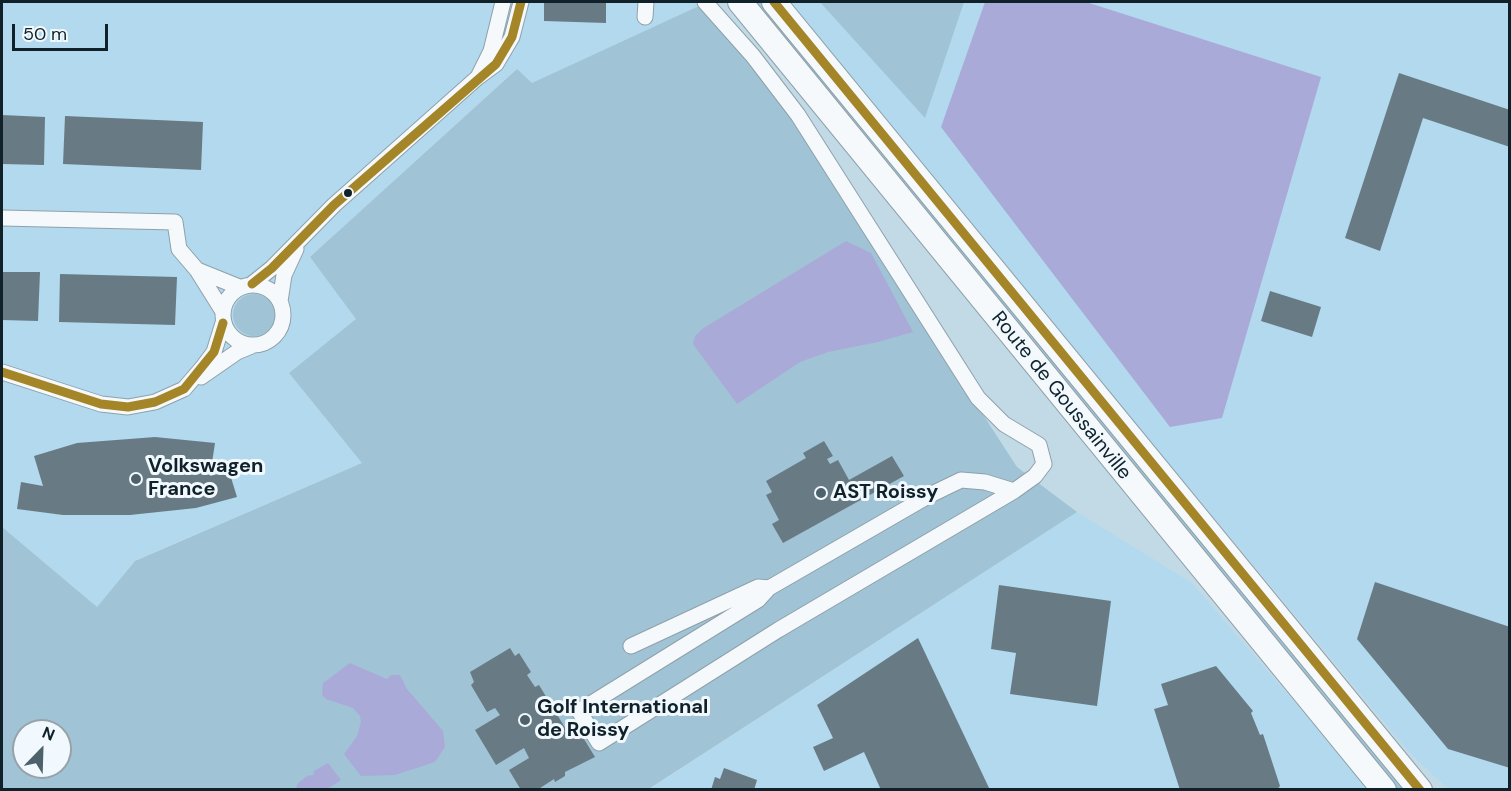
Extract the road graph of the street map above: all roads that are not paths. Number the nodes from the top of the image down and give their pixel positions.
1 (503, 2) edge
2 (521, 2) edge
3 (705, 2) edge
4 (740, 2) edge
5 (774, 2) edge
6 (477, 78) junction
7 (2, 218) edge
8 (300, 239) junction
9 (197, 270) junction
10 (246, 286) junction
11 (280, 301) junction
12 (223, 317) junction
13 (254, 345) junction
14 (2, 372) edge
15 (184, 389) junction
16 (1014, 491) junction
17 (769, 588) junction
18 (631, 646) dead end
19 (1384, 789) edge
20 (1420, 789) edge

1 - 6 street
2 - 6 street
3 - 16 street
4 - 19 main road, Route de Goussainville
5 - 20 main road, Route de Goussainville
6 - 8 street
7 - 9 street
8 - 10 street
8 - 11 street
9 - 10 street
9 - 12 street
10 - 11 street
10 - 12 street
11 - 13 street
12 - 13 street
12 - 15 street
13 - 15 street
14 - 15 street
16 - 17 street
16 - 17 street
17 - 18 street

